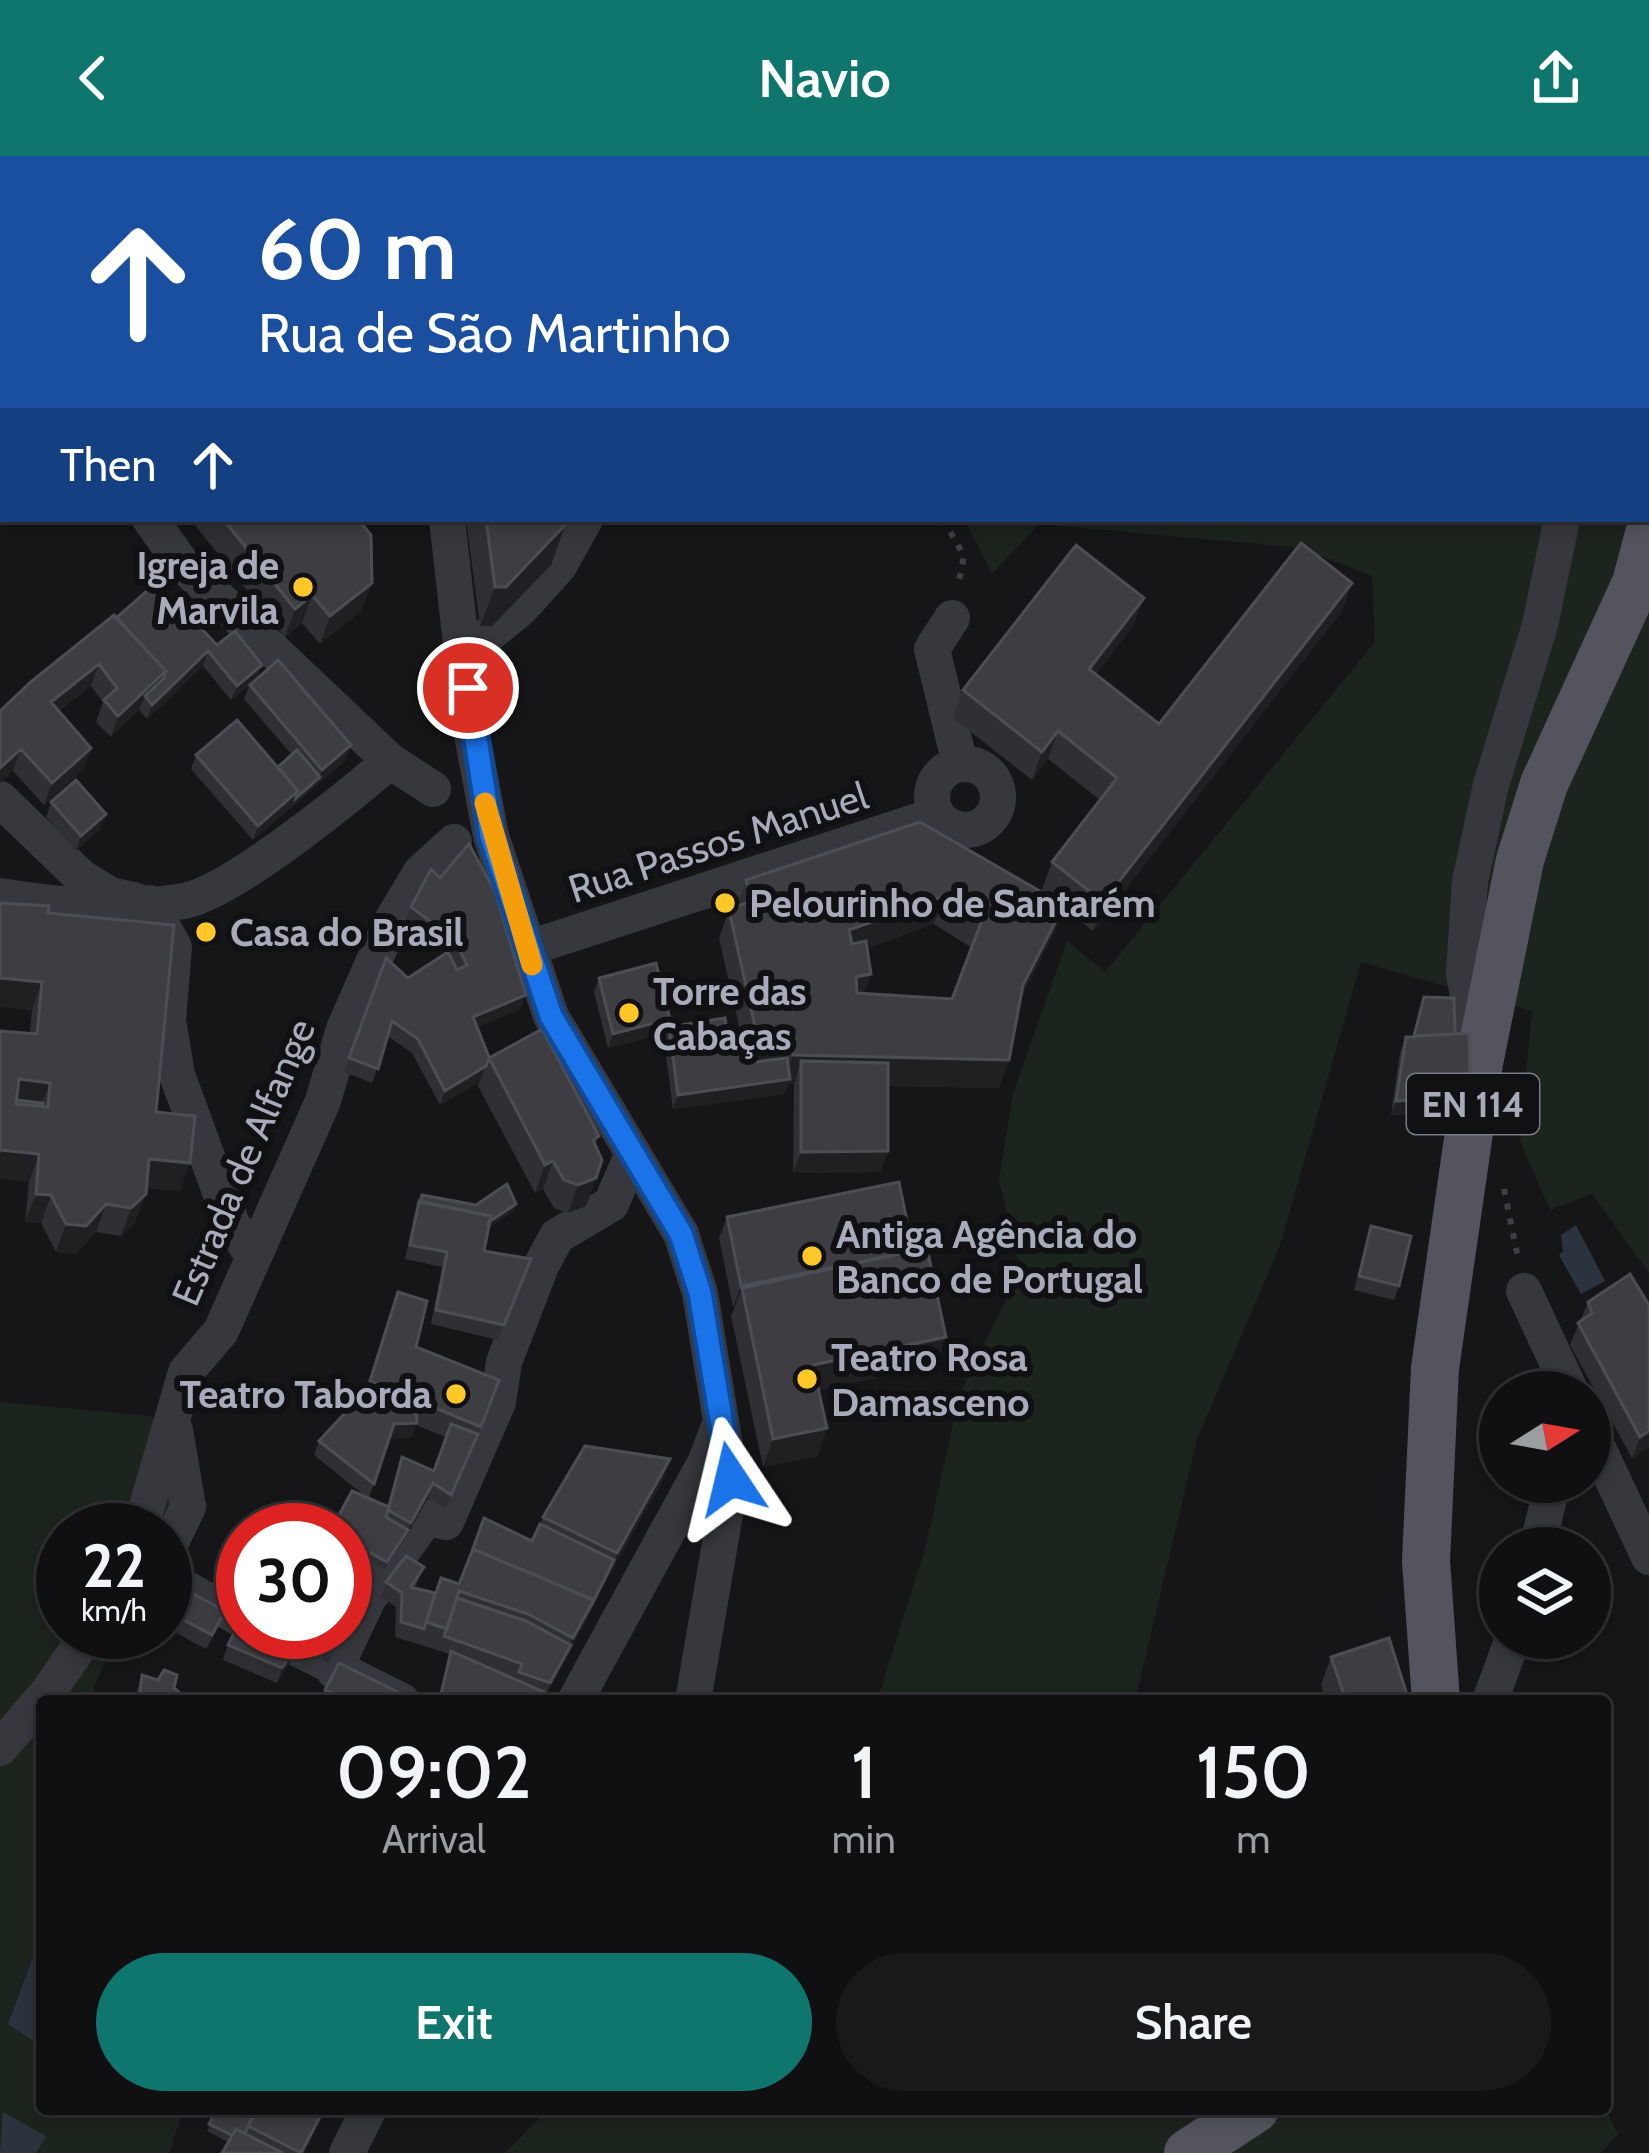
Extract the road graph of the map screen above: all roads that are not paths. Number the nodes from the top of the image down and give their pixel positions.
1 (152, 522) edge
2 (447, 522) edge
3 (583, 522) edge
4 (1561, 522) edge
5 (1649, 534) edge
6 (182, 564) junction
7 (152, 596) edge
8 (952, 618) road end
9 (466, 653) junction
10 (390, 760) junction
11 (477, 764) junction
12 (960, 764) junction
13 (434, 789) junction
14 (0, 800) edge
15 (937, 815) junction
16 (491, 836) junction
17 (454, 842) junction
18 (0, 896) edge
19 (149, 903) junction
20 (526, 949) junction
21 (1479, 1063) junction
22 (633, 1153) junction
23 (251, 1253) junction
24 (1524, 1291) dead end
25 (1561, 1371) edge
26 (173, 1420) junction
27 (721, 1421) junction
28 (1611, 1480) edge
29 (148, 1503) edge
30 (187, 1503) edge
31 (1649, 1557) edge
32 (71, 1659) edge
33 (312, 1659) edge
34 (1505, 1659) edge
35 (334, 1671) junction
36 (46, 1695) edge
37 (388, 1695) edge
38 (578, 1695) edge
39 (694, 1695) edge
40 (1436, 1695) edge
41 (1492, 1695) edge
42 (36, 1706) edge
43 (0, 1748) edge
44 (366, 2115) edge
45 (1247, 2115) edge
46 (346, 2153) edge
47 (1188, 2153) edge

1 - 6 street
2 - 9 street
3 - 9 street
4 - 21 street
5 - 21 main road, EN 114
6 - 7 street
6 - 10 street
8 - 12 street
9 - 11 street
10 - 13 street
10 - 19 street
11 - 13 street
11 - 16 street
12 - 15 street
12 - 15 street
13 - 17 street
14 - 19 street
15 - 20 street, Rua Passos Manuel
16 - 17 street
16 - 20 street
17 - 23 street, Estrada de Alfange
18 - 19 street
19 - 23 street
20 - 22 street
21 - 40 main road, EN 114
22 - 27 street
22 - 35 street
23 - 26 street, Estrada de Alfange
24 - 25 street
26 - 29 street, Estrada de Alfange
26 - 30 street
27 - 38 street
27 - 39 street
28 - 31 street
32 - 36 street
33 - 35 street
34 - 41 street
35 - 37 street
42 - 43 street
44 - 46 street
45 - 47 main road

